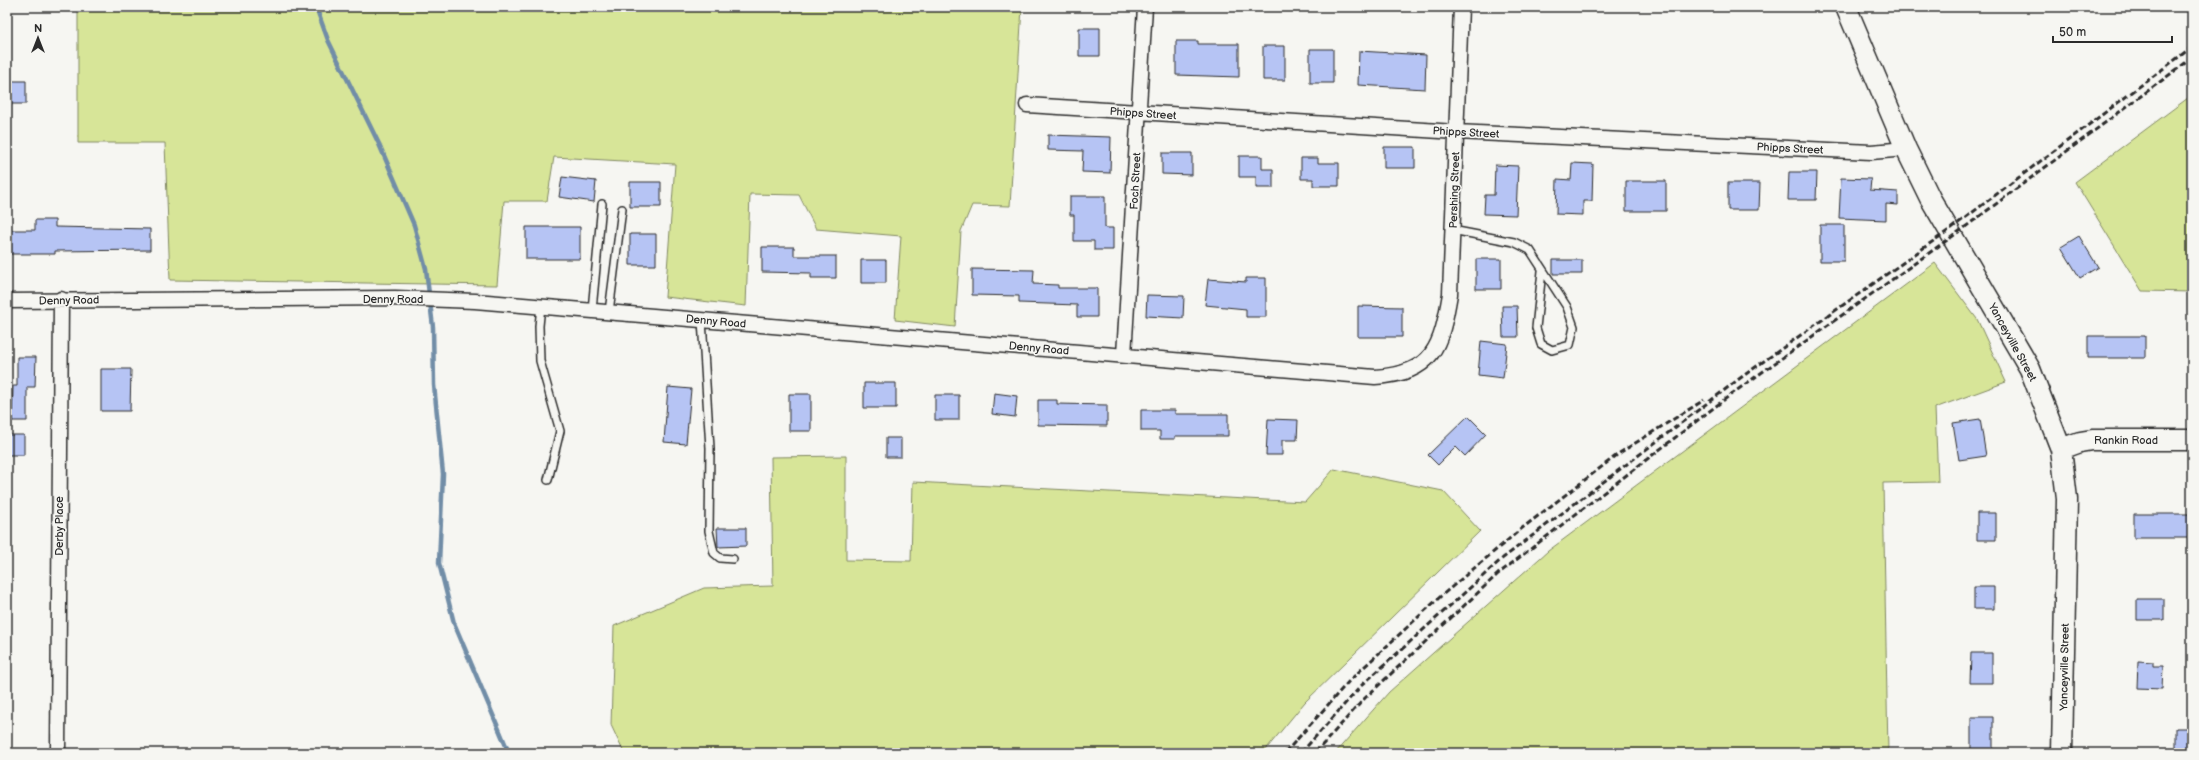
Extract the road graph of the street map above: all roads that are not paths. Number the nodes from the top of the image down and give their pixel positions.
1 (1145, 7) edge
2 (1461, 7) edge
3 (1846, 7) edge
4 (1027, 106) dead end
5 (1139, 113) junction
6 (1456, 132) junction
7 (1906, 149) junction
8 (602, 204) dead end
9 (622, 209) dead end
10 (1452, 230) junction
11 (1542, 271) junction
12 (61, 299) junction
13 (7, 301) edge
14 (541, 306) junction
15 (592, 310) junction
16 (609, 312) junction
17 (702, 320) junction
18 (1124, 355) junction
19 (1422, 366) joint
20 (2192, 440) edge
21 (2061, 449) junction
22 (548, 480) dead end
23 (733, 559) dead end
24 (58, 753) edge
25 (2062, 753) edge

1 - 5 street, Foch Street
2 - 6 street, Pershing Street
3 - 7 main road, Yanceyville Street
4 - 5 street, Phipps Street
5 - 6 street, Phipps Street
5 - 18 street, Foch Street
6 - 7 street, Phipps Street
6 - 10 street, Pershing Street
7 - 21 main road, Yanceyville Street
8 - 15 lane
9 - 16 lane
10 - 11 lane
10 - 19 street, Pershing Street
11 - 11 lane
12 - 13 street, Denny Road
12 - 14 street, Denny Road
12 - 24 street, Derby Place
14 - 15 street, Denny Road
14 - 22 lane
15 - 16 street, Denny Road
16 - 17 street, Denny Road
17 - 18 street, Denny Road
17 - 23 lane
18 - 19 street, Denny Road
20 - 21 main road, Rankin Road
21 - 25 main road, Yanceyville Street

